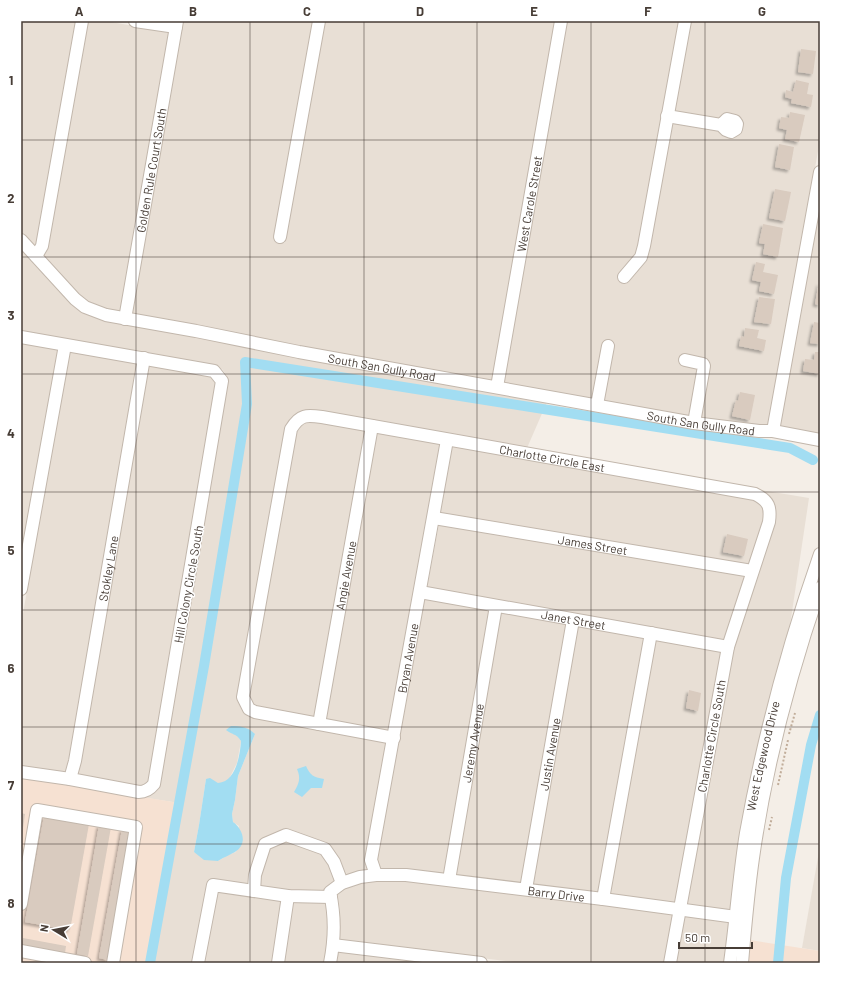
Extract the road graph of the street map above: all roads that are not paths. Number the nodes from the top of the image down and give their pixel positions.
1 (82, 21) edge
2 (135, 21) edge
3 (319, 21) edge
4 (561, 21) edge
5 (685, 21) edge
6 (177, 24) edge
7 (668, 116) junction
8 (721, 125) dead end
9 (820, 172) edge
10 (280, 237) dead end
11 (21, 240) edge
12 (36, 256) junction
13 (624, 277) dead end
14 (125, 319) junction
15 (21, 337) edge
16 (65, 345) junction
17 (608, 346) dead end
18 (144, 358) junction
19 (685, 360) dead end
20 (497, 387) junction
21 (597, 405) junction
22 (694, 423) junction
23 (372, 426) junction
24 (773, 431) junction
25 (447, 440) junction
26 (820, 440) edge
27 (770, 514) joint
28 (434, 518) junction
29 (820, 554) edge
30 (752, 571) junction
31 (820, 588) edge
32 (21, 589) edge
33 (420, 592) junction
34 (496, 606) junction
35 (574, 620) junction
36 (651, 633) junction
37 (728, 647) junction
38 (319, 724) junction
39 (394, 738) junction
40 (21, 772) edge
41 (70, 779) junction
42 (376, 875) junction
43 (449, 880) junction
44 (342, 883) junction
45 (526, 889) junction
46 (254, 891) junction
47 (288, 896) junction
48 (331, 898) junction
49 (603, 899) junction
50 (21, 904) edge
51 (680, 909) junction
52 (736, 917) junction
53 (333, 945) junction
54 (21, 951) edge
55 (85, 963) edge
56 (112, 963) edge
57 (198, 963) edge
58 (278, 963) edge
59 (330, 963) edge
60 (481, 963) edge
61 (670, 963) edge
62 (730, 963) edge
63 (742, 963) edge

1 - 12 street
2 - 6 street
3 - 10 street
4 - 20 street, West Carole Street
5 - 7 street
6 - 14 street, Golden Rule Court South
7 - 8 street
7 - 13 street
9 - 24 street
11 - 12 street, South San Gully Road
12 - 14 street, South San Gully Road
14 - 20 street, South San Gully Road
15 - 16 street
16 - 18 street
16 - 32 street
17 - 21 street
18 - 41 street, Stokley Lane
18 - 41 street, Hill Colony Circle South
19 - 22 street
20 - 21 street, South San Gully Road
21 - 22 street, South San Gully Road
22 - 24 street, South San Gully Road
23 - 25 street, Charlotte Circle East
23 - 38 street, Angie Avenue
23 - 38 street, Charlotte Circle East
24 - 26 street, South San Gully Road
25 - 27 street, Charlotte Circle East
25 - 28 street, Bryan Avenue
27 - 30 street, Charlotte Circle South
28 - 30 street, James Street
28 - 33 street, Bryan Avenue
29 - 52 street, West Edgewood Drive
30 - 37 street, Charlotte Circle South
31 - 63 street, West Edgewood Drive
33 - 34 street, Janet Street
33 - 39 street, Bryan Avenue
34 - 35 street, Janet Street
34 - 43 street, Jeremy Avenue
35 - 36 street, Janet Street
35 - 45 street, Justin Avenue
36 - 37 street, Janet Street
36 - 49 street
37 - 51 street, Charlotte Circle South
38 - 39 street
39 - 42 street, Bryan Avenue
40 - 41 street
42 - 43 street, Barry Drive
42 - 44 street, Barry Drive
43 - 45 street, Barry Drive
44 - 46 street
44 - 48 street
45 - 49 street, Barry Drive
46 - 47 street
46 - 57 street
47 - 48 street
47 - 58 street
48 - 53 street
49 - 51 street, Barry Drive
50 - 56 street
51 - 52 street, Barry Drive
51 - 61 street, Charlotte Circle South
52 - 62 street, West Edgewood Drive
53 - 59 street
53 - 60 street
54 - 55 street

